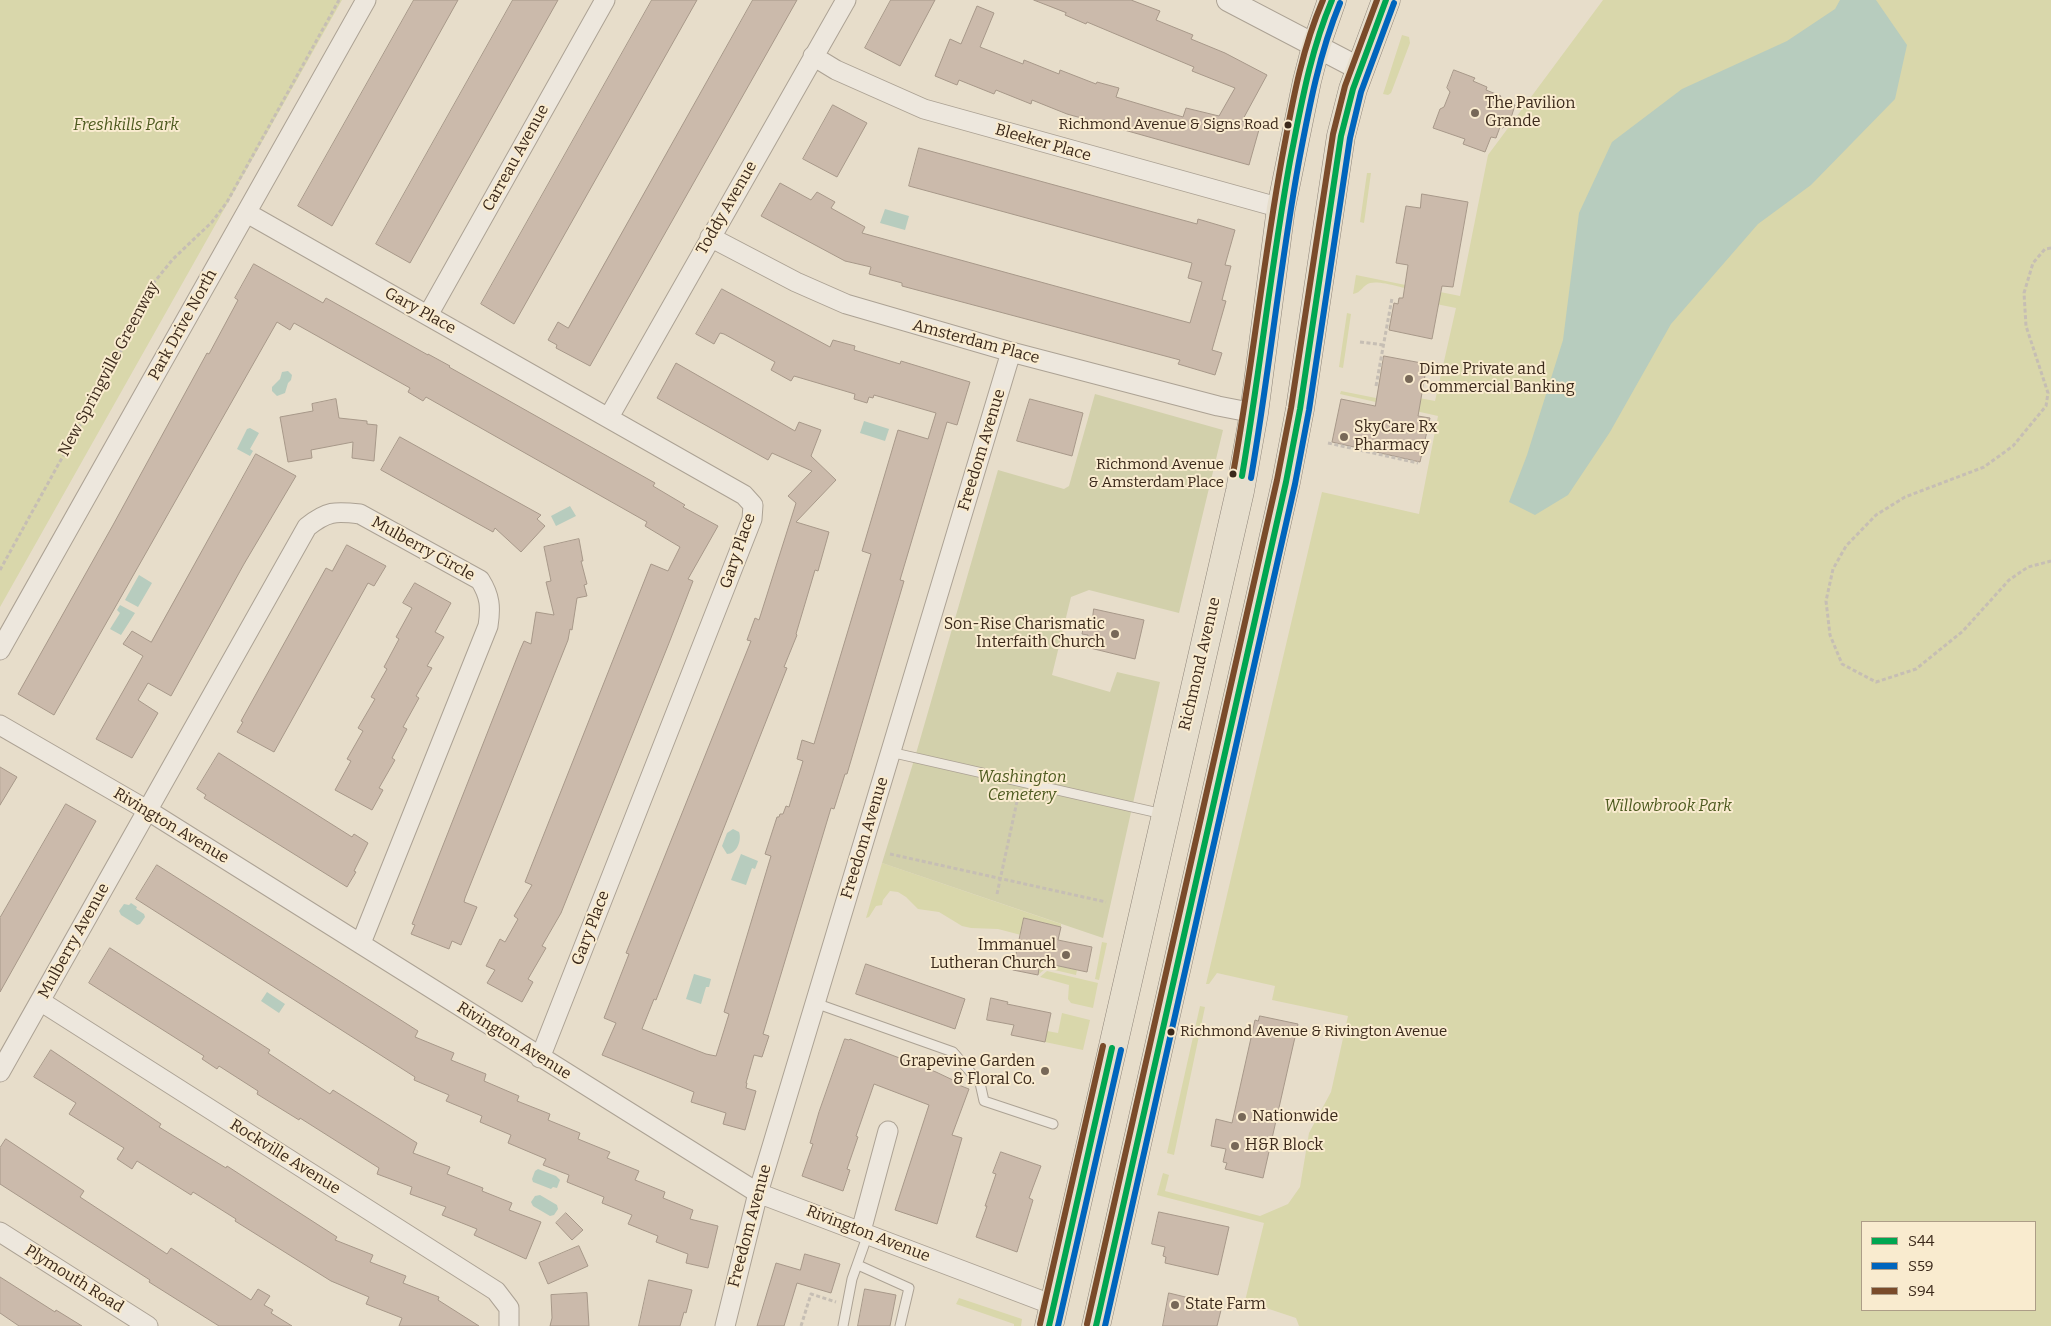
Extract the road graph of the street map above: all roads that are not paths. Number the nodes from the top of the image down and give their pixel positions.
1 (366, 0) edge
2 (605, 0) edge
3 (846, 0) edge
4 (1228, 0) edge
5 (1332, 0) edge
6 (1386, 0) edge
7 (1316, 46) junction
8 (813, 56) junction
9 (1360, 69) junction
10 (1281, 208) junction
11 (247, 213) junction
12 (710, 237) junction
13 (428, 315) junction
14 (1011, 352) junction
15 (1254, 414) junction
16 (609, 417) junction
17 (0, 650) edge
18 (0, 725) edge
19 (890, 752) junction
20 (147, 810) junction
21 (1166, 814) junction
22 (360, 943) junction
23 (40, 1001) junction
24 (815, 1003) junction
25 (540, 1058) junction
26 (0, 1072) edge
27 (1053, 1124) dead end
28 (888, 1131) dead end
29 (758, 1193) junction
30 (0, 1232) edge
31 (864, 1233) junction
32 (858, 1265) junction
33 (1051, 1316) edge
34 (148, 1326) edge
35 (509, 1326) edge
36 (725, 1326) edge
37 (842, 1326) edge
38 (900, 1326) edge
39 (1096, 1326) edge

1 - 11 street, Park Drive North
2 - 13 street, Carreau Avenue
3 - 8 street, Toddy Avenue
4 - 7 street
5 - 7 main road, Richmond Avenue
6 - 9 main road
7 - 9 street
7 - 10 main road, Richmond Avenue
8 - 10 street, Bleeker Place
8 - 12 street, Toddy Avenue
9 - 39 main road
10 - 15 main road, Richmond Avenue
11 - 13 street, Gary Place
11 - 17 street, Park Drive North
12 - 14 street, Amsterdam Place
12 - 16 street, Toddy Avenue
13 - 16 street, Gary Place
14 - 15 street, Amsterdam Place
14 - 19 street, Freedom Avenue
15 - 21 main road, Richmond Avenue
16 - 25 street, Gary Place
18 - 20 street, Rivington Avenue
19 - 21 lane
19 - 24 street, Freedom Avenue
20 - 22 street, Rivington Avenue
20 - 22 street, Mulberry Circle
20 - 23 street, Mulberry Avenue
21 - 33 main road, Richmond Avenue
22 - 25 street, Rivington Avenue
23 - 26 street, Mulberry Avenue
23 - 35 street, Rockville Avenue
24 - 27 lane
24 - 29 street, Freedom Avenue
25 - 29 street, Rivington Avenue
28 - 31 street
29 - 31 street, Rivington Avenue
29 - 36 street, Freedom Avenue
30 - 34 street, Plymouth Road
31 - 32 lane
31 - 33 street, Rivington Avenue
32 - 37 lane
32 - 38 lane

